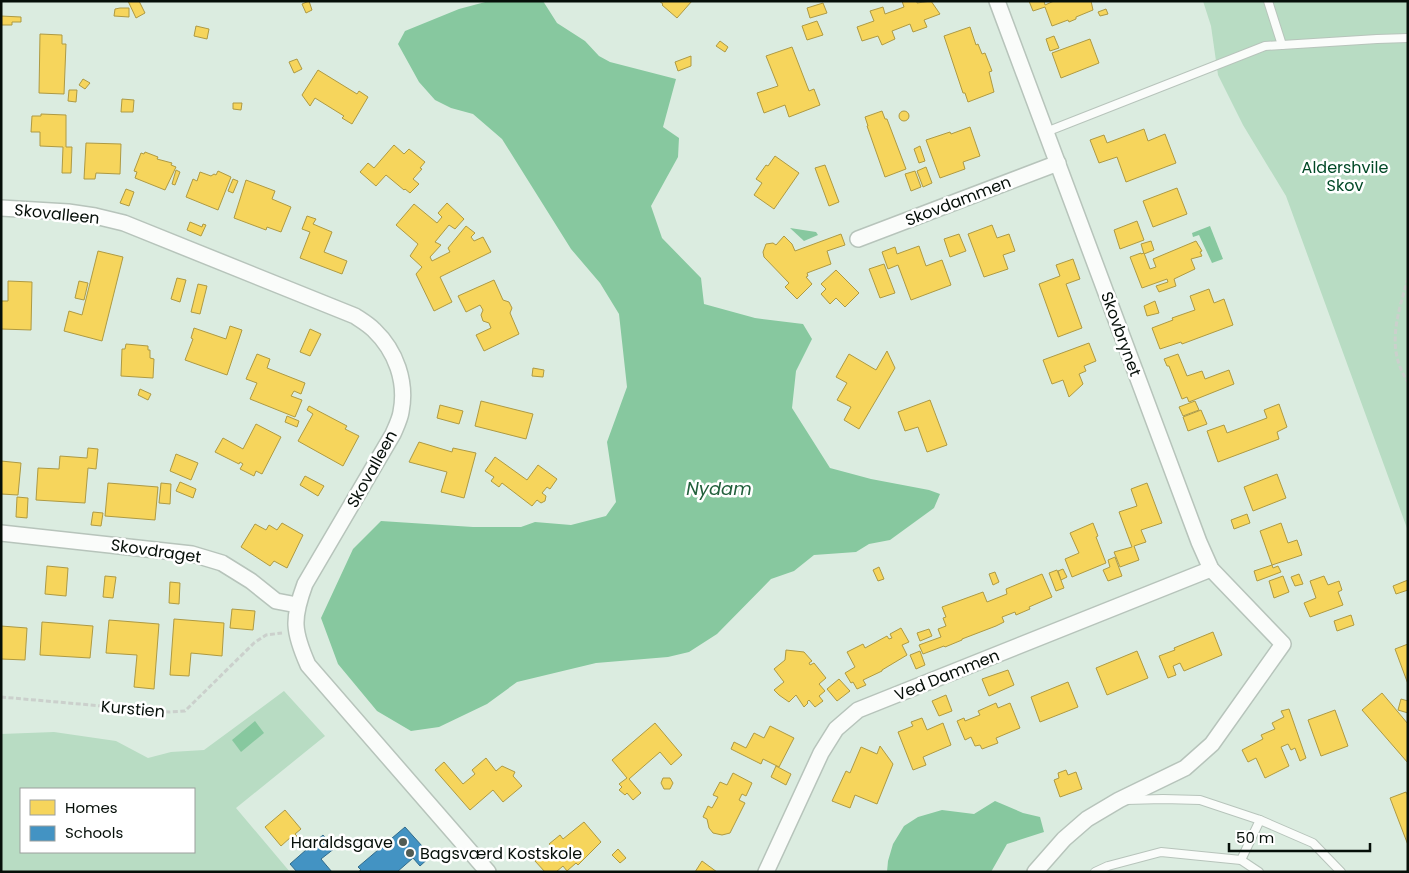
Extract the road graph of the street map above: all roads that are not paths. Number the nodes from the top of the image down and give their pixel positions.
1 (997, 1) edge
2 (1268, 1) edge
3 (1408, 38) edge
4 (1282, 45) junction
5 (1046, 132) junction
6 (1058, 163) junction
7 (1, 208) edge
8 (858, 239) dead end
9 (1, 533) edge
10 (1211, 569) junction
11 (298, 605) junction
12 (1120, 800) junction
13 (1260, 820) junction
14 (1241, 860) junction
15 (488, 872) edge
16 (766, 872) edge
17 (1034, 872) edge
18 (1095, 872) edge
19 (1259, 872) edge
20 (1341, 872) edge

1 - 5 street, Skovbrynet
2 - 4 lane
3 - 4 lane
4 - 5 lane
5 - 6 street, Skovbrynet
6 - 8 street, Skovdammen
6 - 10 street, Skovbrynet
7 - 11 street, Skovalleen
9 - 11 street, Skovdraget
10 - 12 street, Skovbrynet
10 - 16 street, Ved Dammen
11 - 15 street, Skovalleen
12 - 13 lane
12 - 17 street
13 - 14 lane
13 - 20 lane
14 - 18 lane
14 - 19 lane

